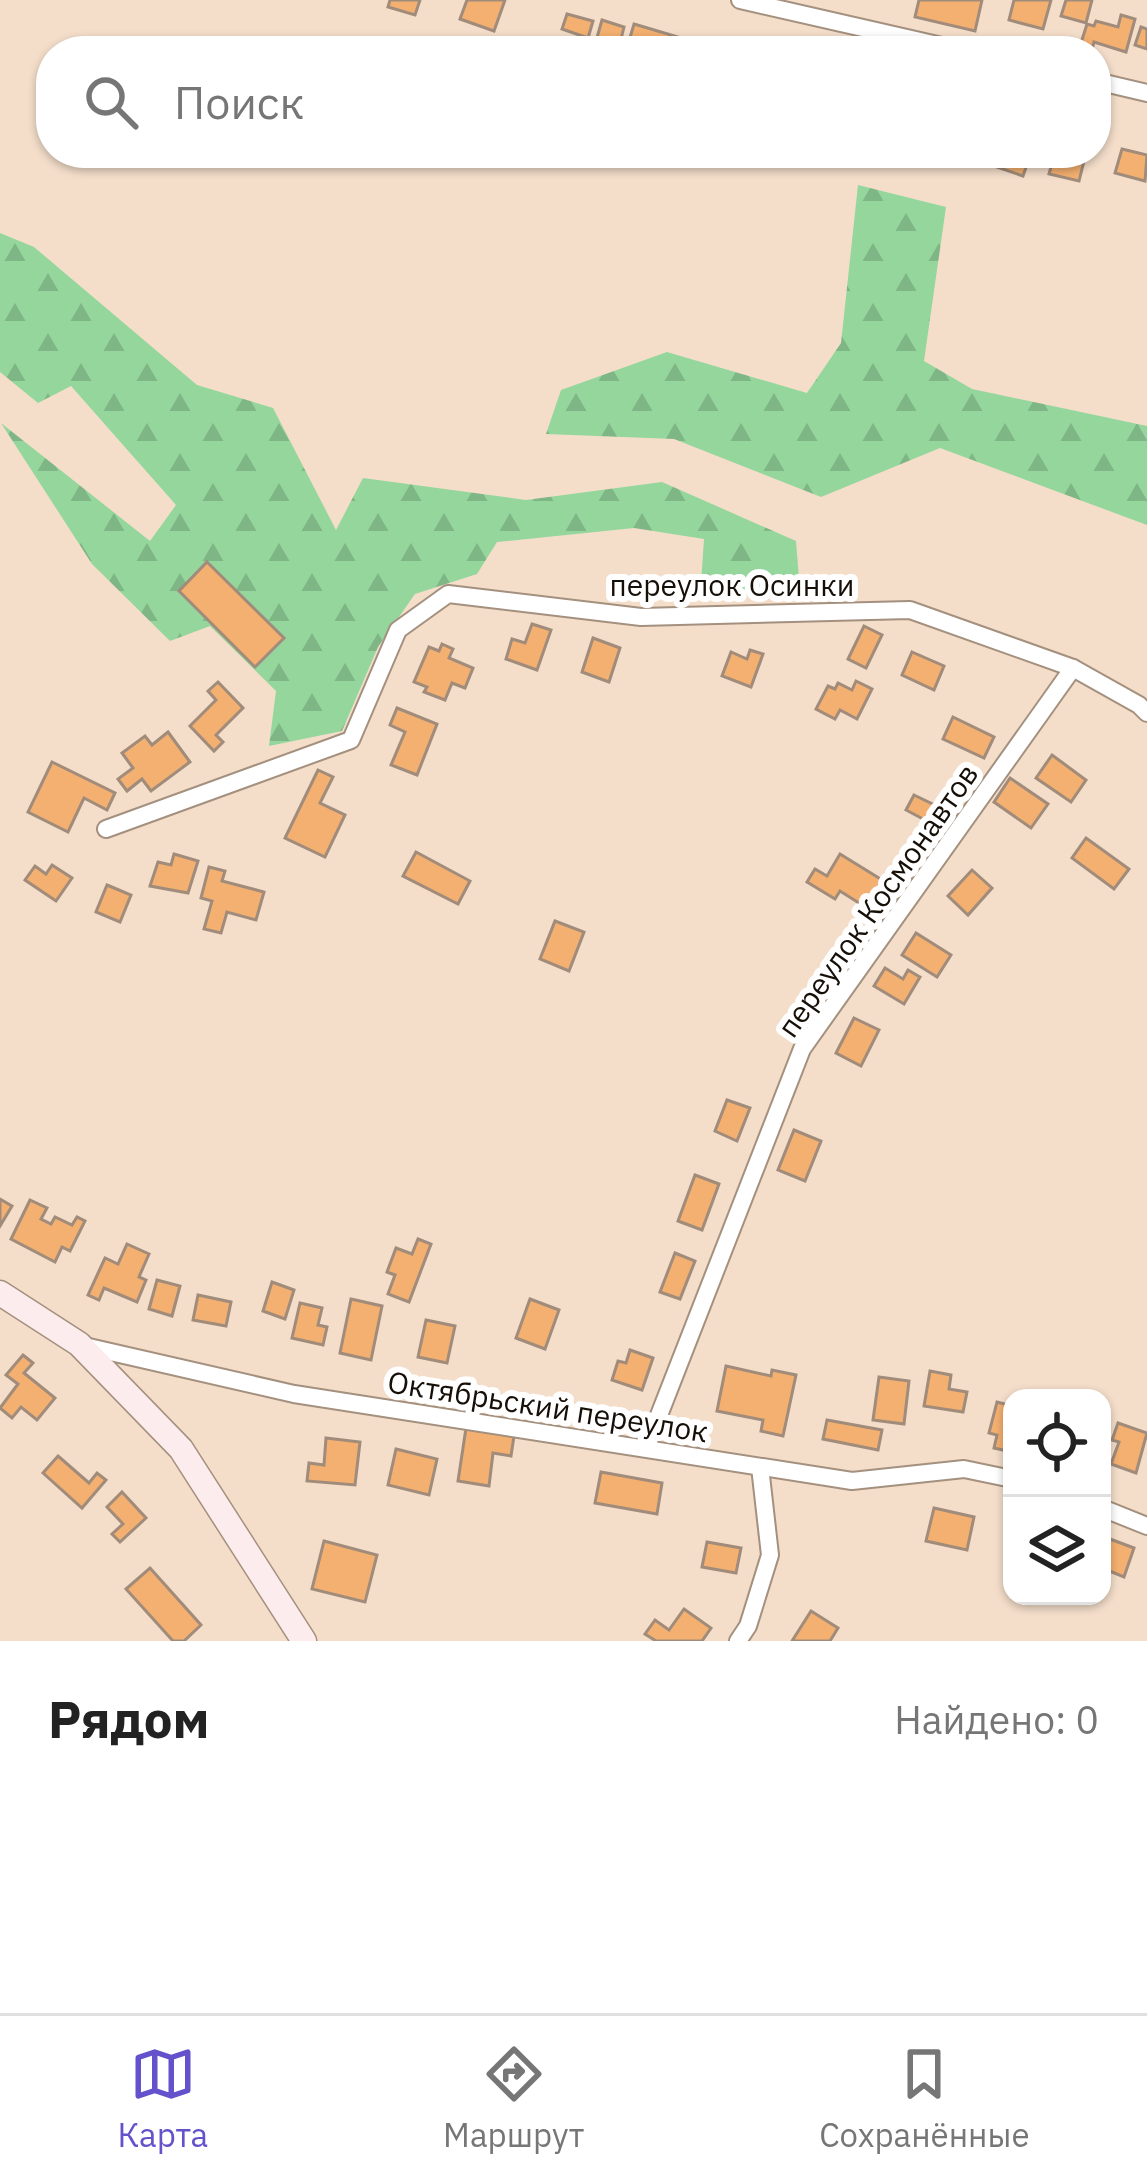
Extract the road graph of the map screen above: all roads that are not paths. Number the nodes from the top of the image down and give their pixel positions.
1 (740, 0) edge
2 (898, 36) edge
3 (1111, 84) edge
4 (1147, 92) edge
5 (1073, 668) junction
6 (1147, 713) edge
7 (106, 829) dead end
8 (0, 1293) edge
9 (79, 1344) junction
10 (647, 1447) junction
11 (760, 1467) junction
12 (1003, 1477) edge
13 (1111, 1512) edge
14 (1147, 1526) edge
15 (304, 1641) edge
16 (738, 1641) edge

1 - 2 street
3 - 4 street
5 - 6 street, переулок Осинки
5 - 7 street, переулок Осинки
5 - 10 street, переулок Космонавтов
8 - 9 street
9 - 10 street, Октябрьский переулок
9 - 15 street
10 - 11 street, Октябрьский переулок
11 - 12 street, Октябрьский переулок
11 - 16 street
13 - 14 street

